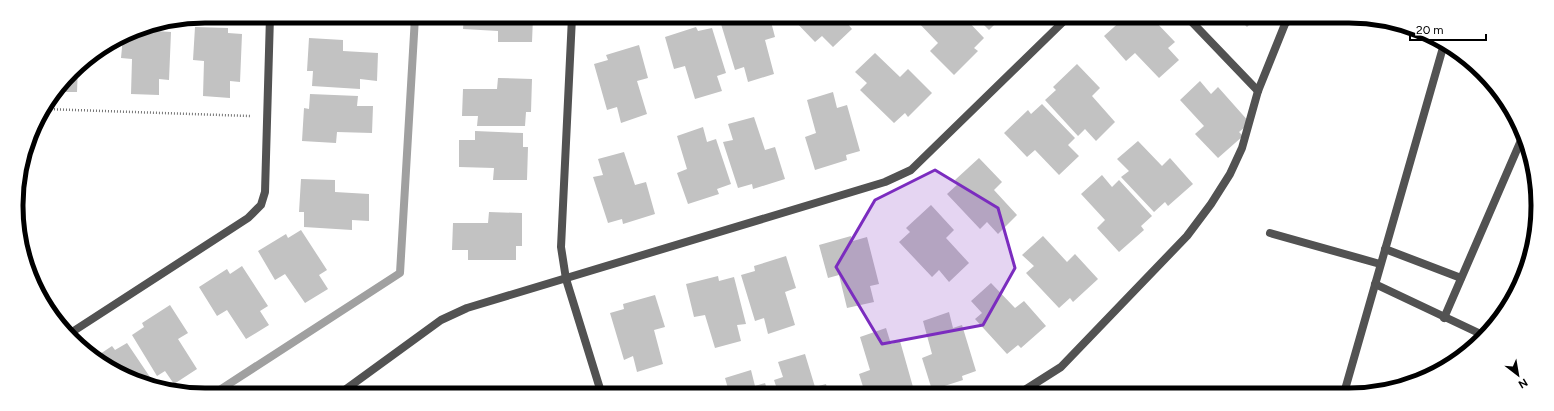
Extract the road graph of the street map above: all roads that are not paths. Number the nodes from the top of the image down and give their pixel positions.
1 (270, 23) edge
2 (571, 23) edge
3 (573, 23) edge
4 (1062, 23) edge
5 (1193, 23) edge
6 (1286, 23) edge
7 (571, 26) junction
8 (1443, 49) edge
9 (1258, 91) junction
10 (1520, 143) edge
11 (1270, 233) dead end
12 (1385, 249) junction
13 (1380, 264) junction
14 (1461, 278) junction
15 (566, 279) junction
16 (1375, 284) junction
17 (1444, 318) junction
18 (73, 331) edge
19 (1479, 334) edge
20 (348, 388) edge
21 (600, 388) edge
22 (1028, 388) edge
23 (1345, 388) edge

1 - 18 street
2 - 7 street
3 - 7 street
4 - 15 street
5 - 9 street
6 - 9 street
7 - 15 street
8 - 12 street
9 - 22 street
10 - 14 street
11 - 13 street
12 - 13 street
12 - 14 street
13 - 16 street
14 - 17 street
15 - 20 street
15 - 21 street
16 - 17 street
16 - 23 street
17 - 19 street

